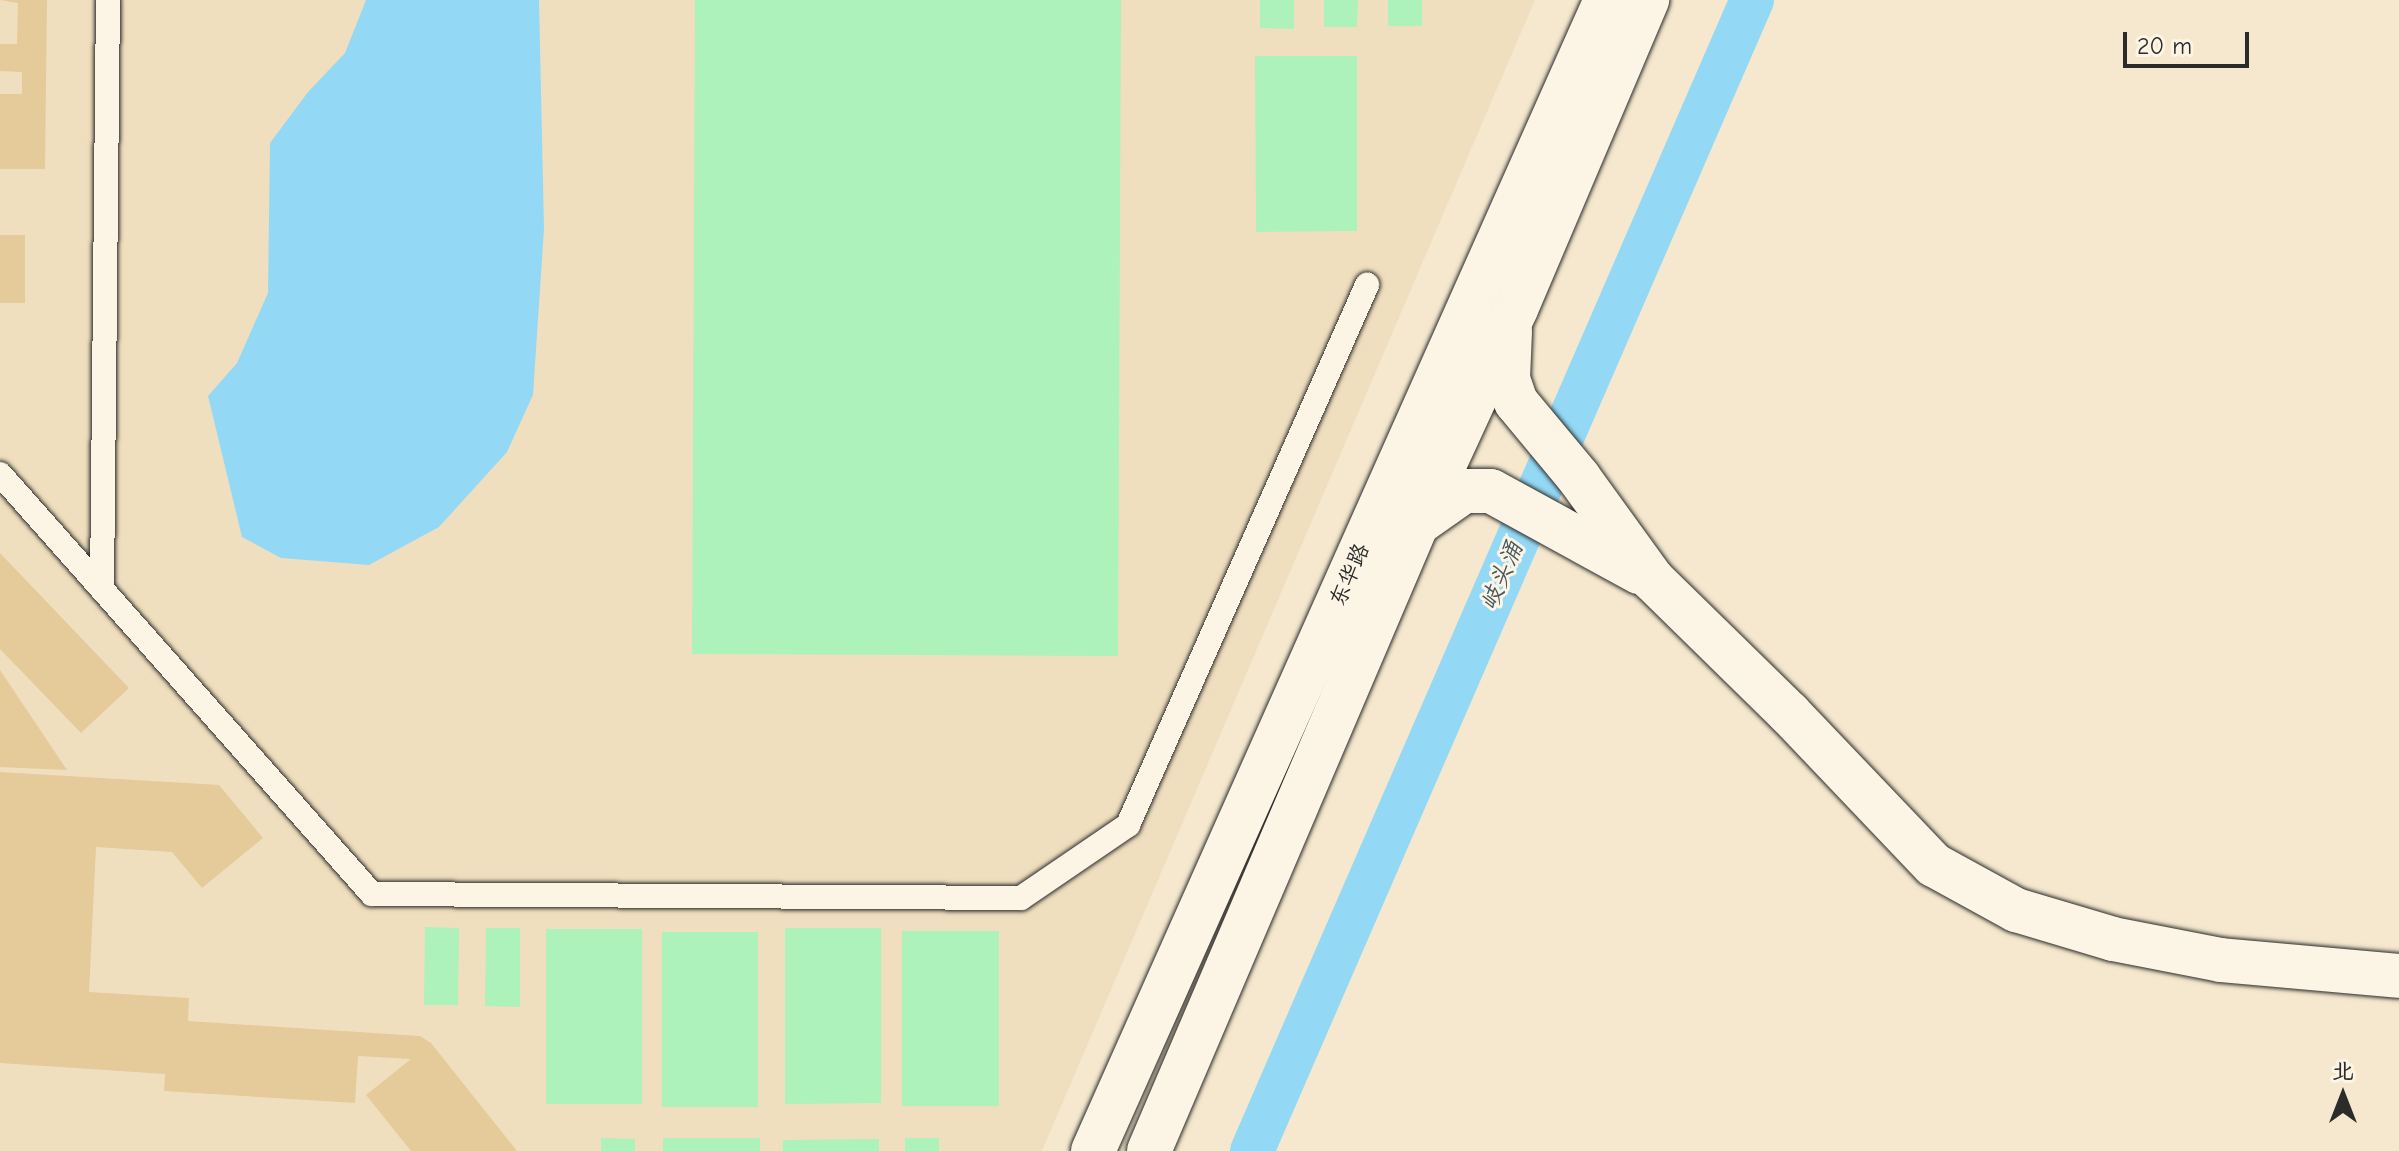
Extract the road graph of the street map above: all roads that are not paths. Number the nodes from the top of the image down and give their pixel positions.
1 (108, 0) edge
2 (1606, 0) edge
3 (1647, 0) edge
4 (1367, 285) dead end
5 (1516, 309) junction
6 (0, 474) edge
7 (1417, 524) junction
8 (1652, 579) junction
9 (102, 589) junction
10 (2399, 976) edge
11 (1093, 1151) edge
12 (1149, 1151) edge

1 - 9 lane
2 - 11 main road, 东华路
3 - 5 main road, 东华路
4 - 9 lane
5 - 7 main road, 东华路
5 - 8 main road
6 - 9 lane
7 - 8 main road
7 - 12 main road, 东华路
8 - 10 main road

